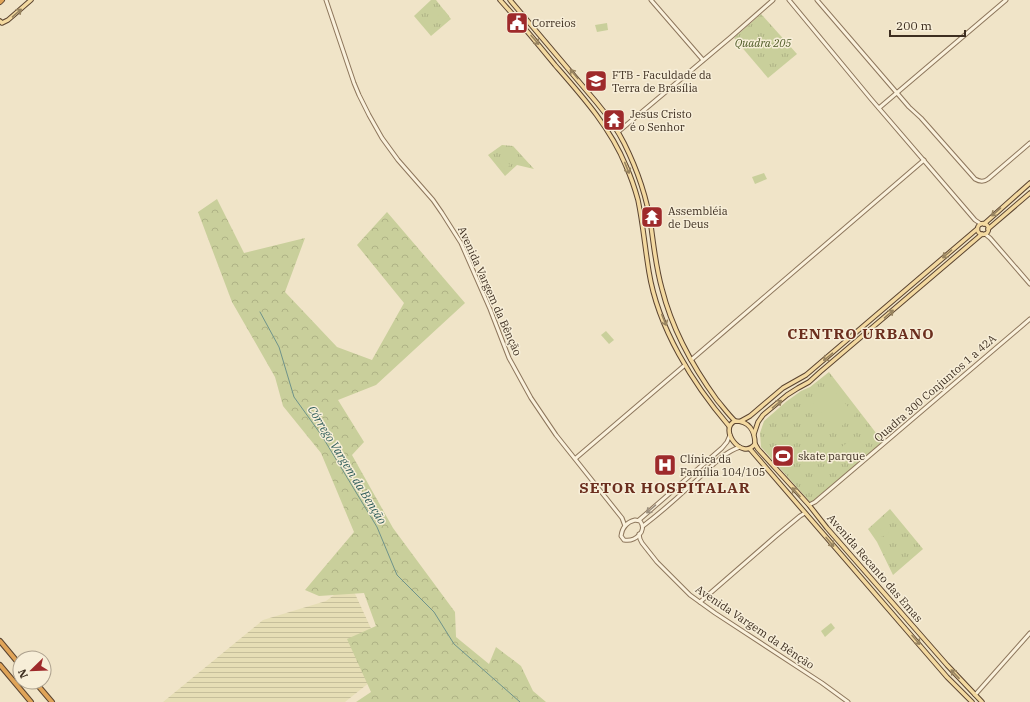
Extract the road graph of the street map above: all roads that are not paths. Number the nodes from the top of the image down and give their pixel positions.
1 (2, 0) edge
2 (32, 0) edge
3 (326, 0) edge
4 (500, 0) edge
5 (510, 0) edge
6 (651, 0) edge
7 (774, 0) edge
8 (788, 0) edge
9 (818, 0) edge
10 (1006, 0) edge
11 (0, 2) edge
12 (1, 22) edge
13 (552, 49) junction
14 (546, 54) junction
15 (557, 55) junction
16 (551, 60) junction
17 (703, 60) junction
18 (897, 93) junction
19 (597, 103) junction
20 (590, 106) junction
21 (879, 108) junction
22 (618, 132) junction
23 (624, 142) junction
24 (1030, 143) edge
25 (616, 144) junction
26 (924, 160) junction
27 (1030, 183) edge
28 (1030, 193) edge
29 (1010, 200) junction
30 (1014, 207) junction
31 (980, 226) junction
32 (985, 232) junction
33 (652, 234) junction
34 (644, 235) junction
35 (646, 252) junction
36 (654, 253) junction
37 (1030, 284) edge
38 (662, 292) junction
39 (654, 294) junction
40 (667, 306) junction
41 (659, 308) junction
42 (1030, 319) edge
43 (866, 324) junction
44 (870, 330) junction
45 (852, 336) junction
46 (858, 341) junction
47 (691, 360) junction
48 (685, 365) junction
49 (704, 382) junction
50 (698, 386) junction
51 (710, 390) junction
52 (702, 392) junction
53 (735, 420) junction
54 (741, 421) junction
55 (729, 426) junction
56 (754, 434) junction
57 (730, 435) junction
58 (755, 444) junction
59 (740, 448) junction
60 (750, 449) junction
61 (576, 458) junction
62 (703, 465) junction
63 (707, 471) junction
64 (686, 479) junction
65 (691, 486) junction
66 (810, 507) junction
67 (804, 512) junction
68 (817, 515) junction
69 (622, 518) junction
70 (639, 520) junction
71 (822, 521) junction
72 (813, 522) junction
73 (628, 523) junction
74 (625, 526) junction
75 (643, 526) junction
76 (816, 526) junction
77 (827, 528) junction
78 (821, 532) junction
79 (639, 534) junction
80 (633, 539) junction
81 (642, 543) junction
82 (700, 602) junction
83 (1030, 633) edge
84 (0, 641) edge
85 (12, 655) edge
86 (939, 656) junction
87 (934, 661) junction
88 (947, 664) junction
89 (0, 665) edge
90 (940, 668) junction
91 (42, 690) edge
92 (975, 695) junction
93 (31, 702) edge
94 (52, 702) edge
95 (848, 702) edge
96 (972, 702) edge
97 (982, 702) edge

1 - 11 highway
12 -> 2 main road
3 - 61 street, Avenida Vargem da Bênção
4 -> 14 main road
5 - 13 main road
6 - 17 street
7 - 17 street
8 - 21 street
9 - 18 street
10 - 18 street
13 - 14 main road
13 - 15 main road
14 - 16 main road
15 - 16 main road
19 -> 15 main road
16 - 20 main road
17 - 22 street
18 - 21 street
18 - 24 street
19 - 20 main road
19 - 22 main road
20 - 25 main road
21 - 26 street
22 - 23 main road
23 - 25 main road
23 - 33 main road
25 -> 34 main road
26 - 31 street
26 - 47 street
27 - 29 main road
28 - 30 main road
29 - 30 main road
29 -> 31 main road
30 - 32 main road
31 - 32 main road
31 - 32 main road
31 -> 43 main road
32 - 37 street
44 -> 32 main road
33 - 34 main road
33 - 36 main road
34 - 35 main road
35 - 36 main road
35 - 39 main road
36 - 38 main road
38 - 39 main road
38 - 40 main road
39 - 41 main road
40 - 41 main road
40 - 47 main road
41 -> 48 main road
42 - 66 street, Quadra 300 Conjuntos 1 a 42A
43 - 44 main road
43 - 45 main road
44 - 46 main road
45 - 46 main road
45 -> 54 main road
56 -> 46 main road
47 - 49 main road
48 - 50 main road
48 - 61 street
49 - 50 main road
49 - 51 main road
50 - 52 main road
51 - 52 main road
51 - 53 main road
52 - 55 main road
53 - 54 main road
53 - 55 main road
54 - 56 main road
55 - 57 main road
56 - 58 main road
57 - 59 main road
57 - 62 street
58 - 60 main road
66 -> 58 main road, Avenida Recanto das Emas
59 - 60 main road
59 - 63 street
60 - 67 main road, Avenida Recanto das Emas
61 - 69 street, Avenida Vargem da Bênção
62 - 63 street
62 - 64 street
63 - 65 street
64 - 65 street
64 -> 70 street
65 - 75 street
66 - 68 main road, Avenida Recanto das Emas
67 - 72 main road, Avenida Recanto das Emas
67 - 82 street
68 - 71 main road, Avenida Recanto das Emas
68 - 72 main road
69 - 73 street, Avenida Vargem da Bênção
69 - 74 street, Avenida Vargem da Bênção
70 - 73 street
70 - 75 street
71 - 76 main road
71 - 77 main road, Avenida Recanto das Emas
72 - 76 main road, Avenida Recanto das Emas
73 - 74 street
74 - 80 street
75 - 79 street
76 - 78 main road, Avenida Recanto das Emas
77 - 78 main road
77 - 86 main road, Avenida Recanto das Emas
78 -> 87 main road, Avenida Recanto das Emas
79 - 80 street
79 - 81 street, Avenida Vargem da Bênção
80 - 81 street, Avenida Vargem da Bênção
81 - 82 street, Avenida Vargem da Bênção
82 - 95 street, Avenida Vargem da Bênção
83 - 92 street
84 - 85 highway
86 - 87 main road
86 - 88 main road, Avenida Recanto das Emas
87 - 90 main road, Avenida Recanto das Emas
88 - 90 main road
92 -> 88 main road, Avenida Recanto das Emas
89 - 93 highway
90 - 96 main road, Avenida Recanto das Emas
91 - 94 highway
92 - 97 main road, Avenida Recanto das Emas

